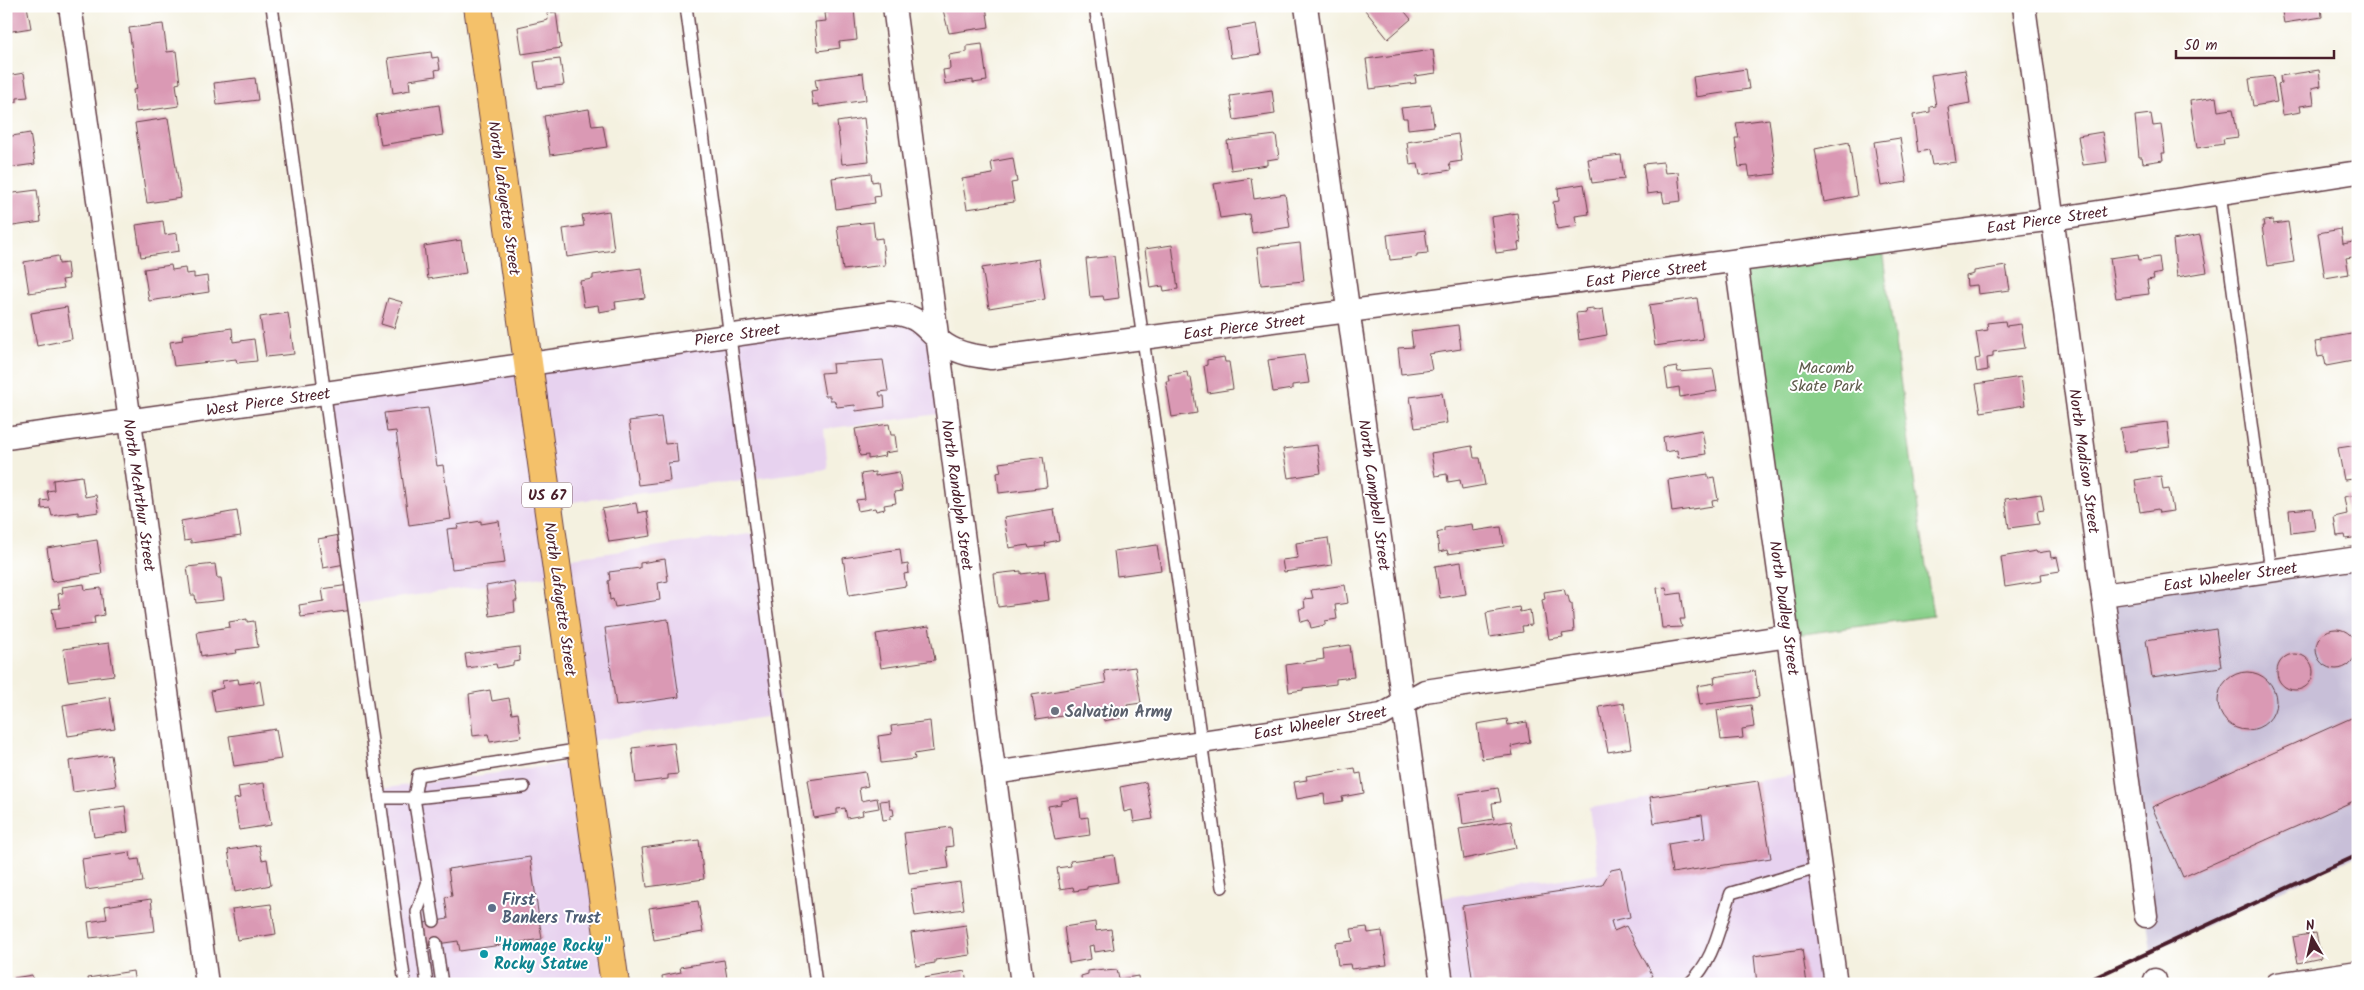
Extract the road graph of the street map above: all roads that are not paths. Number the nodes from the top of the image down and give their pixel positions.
1 (70, 6) edge
2 (272, 6) edge
3 (478, 6) edge
4 (686, 6) edge
5 (894, 6) edge
6 (1095, 6) edge
7 (1306, 6) edge
8 (2024, 6) edge
9 (2358, 172) edge
10 (2220, 194) junction
11 (2053, 219) junction
12 (1736, 261) junction
13 (1350, 312) junction
14 (732, 335) junction
15 (937, 339) junction
16 (1143, 339) junction
17 (529, 364) junction
18 (325, 392) junction
19 (130, 421) junction
20 (6, 438) edge
21 (2358, 558) edge
22 (2271, 570) junction
23 (2103, 595) junction
24 (1789, 636) junction
25 (1403, 704) junction
26 (1201, 742) junction
27 (582, 749) junction
28 (994, 774) junction
29 (524, 787) dead end
30 (380, 798) junction
31 (414, 798) junction
32 (1820, 867) junction
33 (427, 882) junction
34 (1222, 887) dead end
35 (2146, 916) dead end
36 (434, 921) dead end
37 (436, 944) dead end
38 (2358, 972) edge
39 (207, 984) edge
40 (405, 984) edge
41 (427, 984) edge
42 (442, 984) edge
43 (614, 984) edge
44 (816, 984) edge
45 (1022, 984) edge
46 (1442, 984) edge
47 (1689, 984) edge
48 (1836, 984) edge
49 (2277, 984) edge

1 - 19 street, North McArthur Street
2 - 18 lane
3 - 17 highway, North Lafayette Street / US 67
4 - 14 lane
5 - 15 street, North Randolph Street
6 - 16 lane
7 - 13 street, North Campbell Street
8 - 11 street, North Madison Street
9 - 10 street, East Pierce Street
10 - 11 street, East Pierce Street
10 - 22 lane
11 - 12 street, East Pierce Street
11 - 23 street, North Madison Street
12 - 13 street, East Pierce Street
12 - 24 street, North Dudley Street
13 - 16 street, East Pierce Street
13 - 25 street, North Campbell Street
14 - 15 street, Pierce Street
14 - 17 street, Pierce Street
14 - 44 lane
15 - 16 street, East Pierce Street
15 - 28 street, North Randolph Street
16 - 26 lane
17 - 18 street, West Pierce Street
17 - 27 highway, North Lafayette Street / US 67
18 - 19 street, West Pierce Street
18 - 30 lane
19 - 20 street, West Pierce Street
19 - 39 street, North McArthur Street
21 - 22 street, East Wheeler Street
22 - 23 street, East Wheeler Street
23 - 35 street, North Madison Street
24 - 25 street, East Wheeler Street
24 - 32 street, North Dudley Street
25 - 26 street, East Wheeler Street
25 - 46 street, North Campbell Street
26 - 28 street, East Wheeler Street
26 - 34 lane
27 - 31 lane
27 - 43 highway, North Lafayette Street / US 67
28 - 45 street, North Randolph Street
29 - 31 lane
30 - 31 lane
30 - 40 lane
31 - 33 lane
32 - 47 lane
32 - 48 street, North Dudley Street
33 - 36 lane
33 - 41 lane
37 - 42 lane
38 - 49 street

